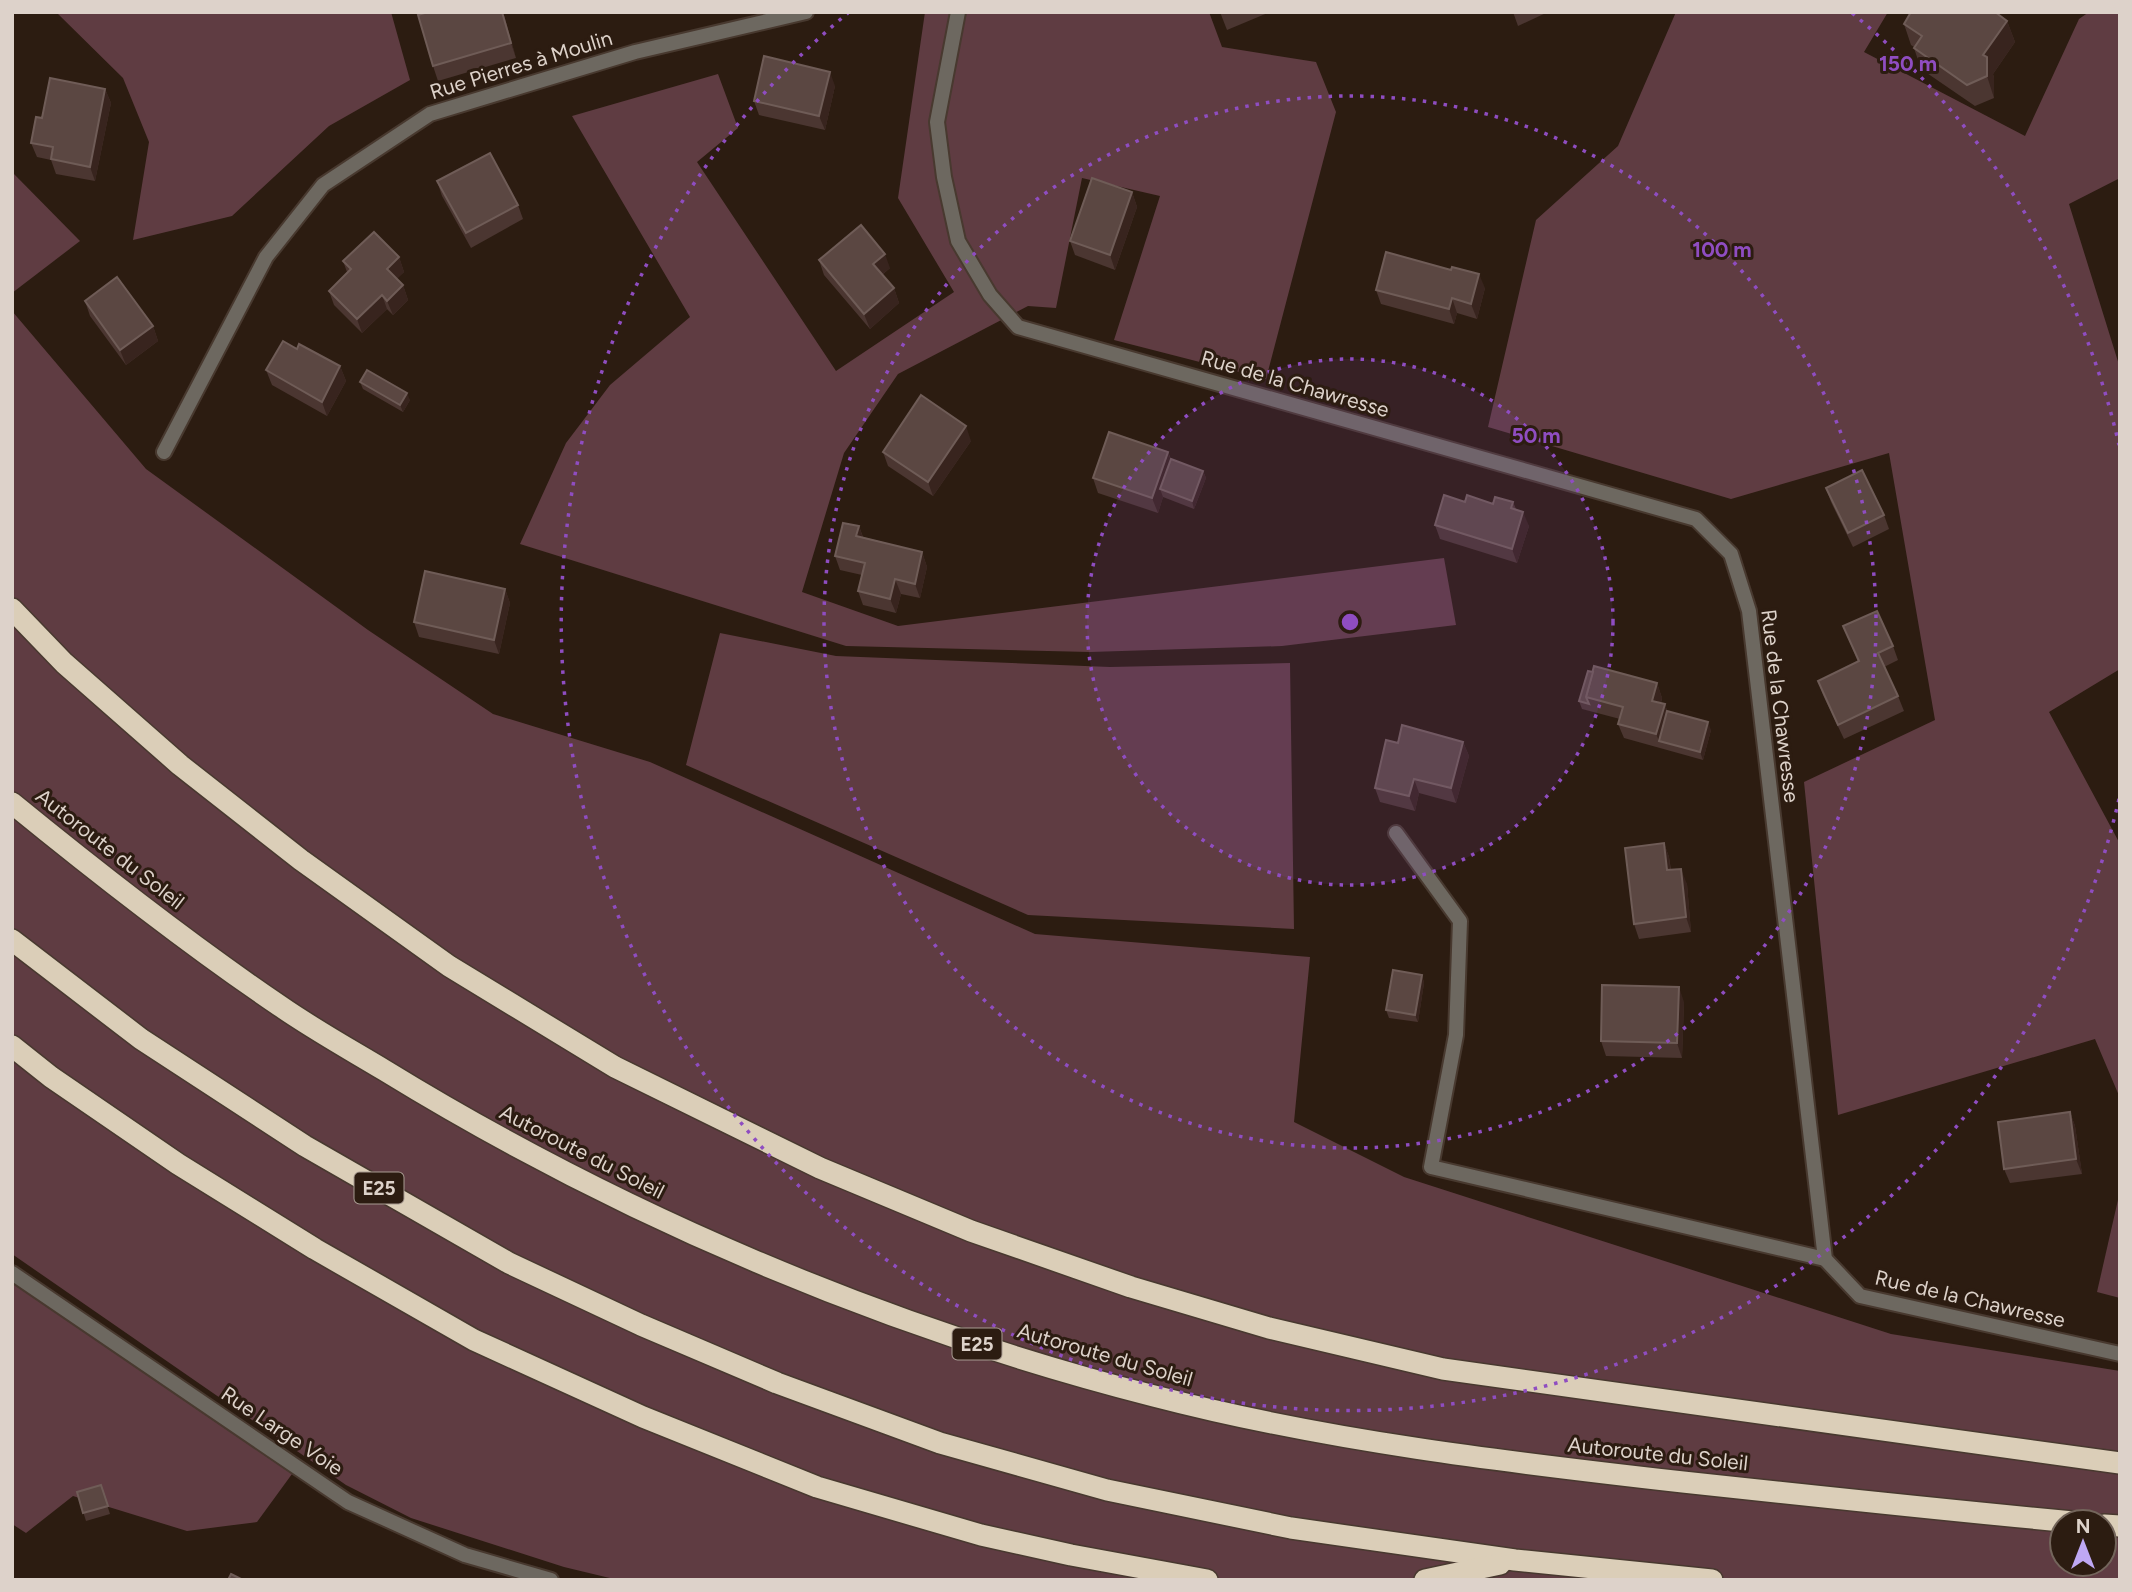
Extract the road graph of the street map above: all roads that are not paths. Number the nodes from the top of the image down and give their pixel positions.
1 (806, 12) edge
2 (958, 12) edge
3 (164, 452) dead end
4 (12, 609) edge
5 (12, 803) edge
6 (1396, 833) dead end
7 (12, 940) edge
8 (12, 1046) edge
9 (1825, 1259) junction
10 (12, 1273) edge
11 (2120, 1354) edge
12 (2120, 1463) edge
13 (2048, 1520) edge
14 (1515, 1560) junction
15 (551, 1580) edge
16 (1207, 1580) edge
17 (1425, 1580) edge
18 (1712, 1580) edge

1 - 3 street, Rue Pierres à Moulin
2 - 9 street, Rue de la Chawresse
4 - 12 highway
5 - 13 highway, Autoroute du Soleil / E25
6 - 9 street
7 - 14 highway, E25
8 - 16 highway
9 - 11 street, Rue de la Chawresse
10 - 15 street, Rue Large Voie
14 - 17 highway
14 - 18 highway, E25

